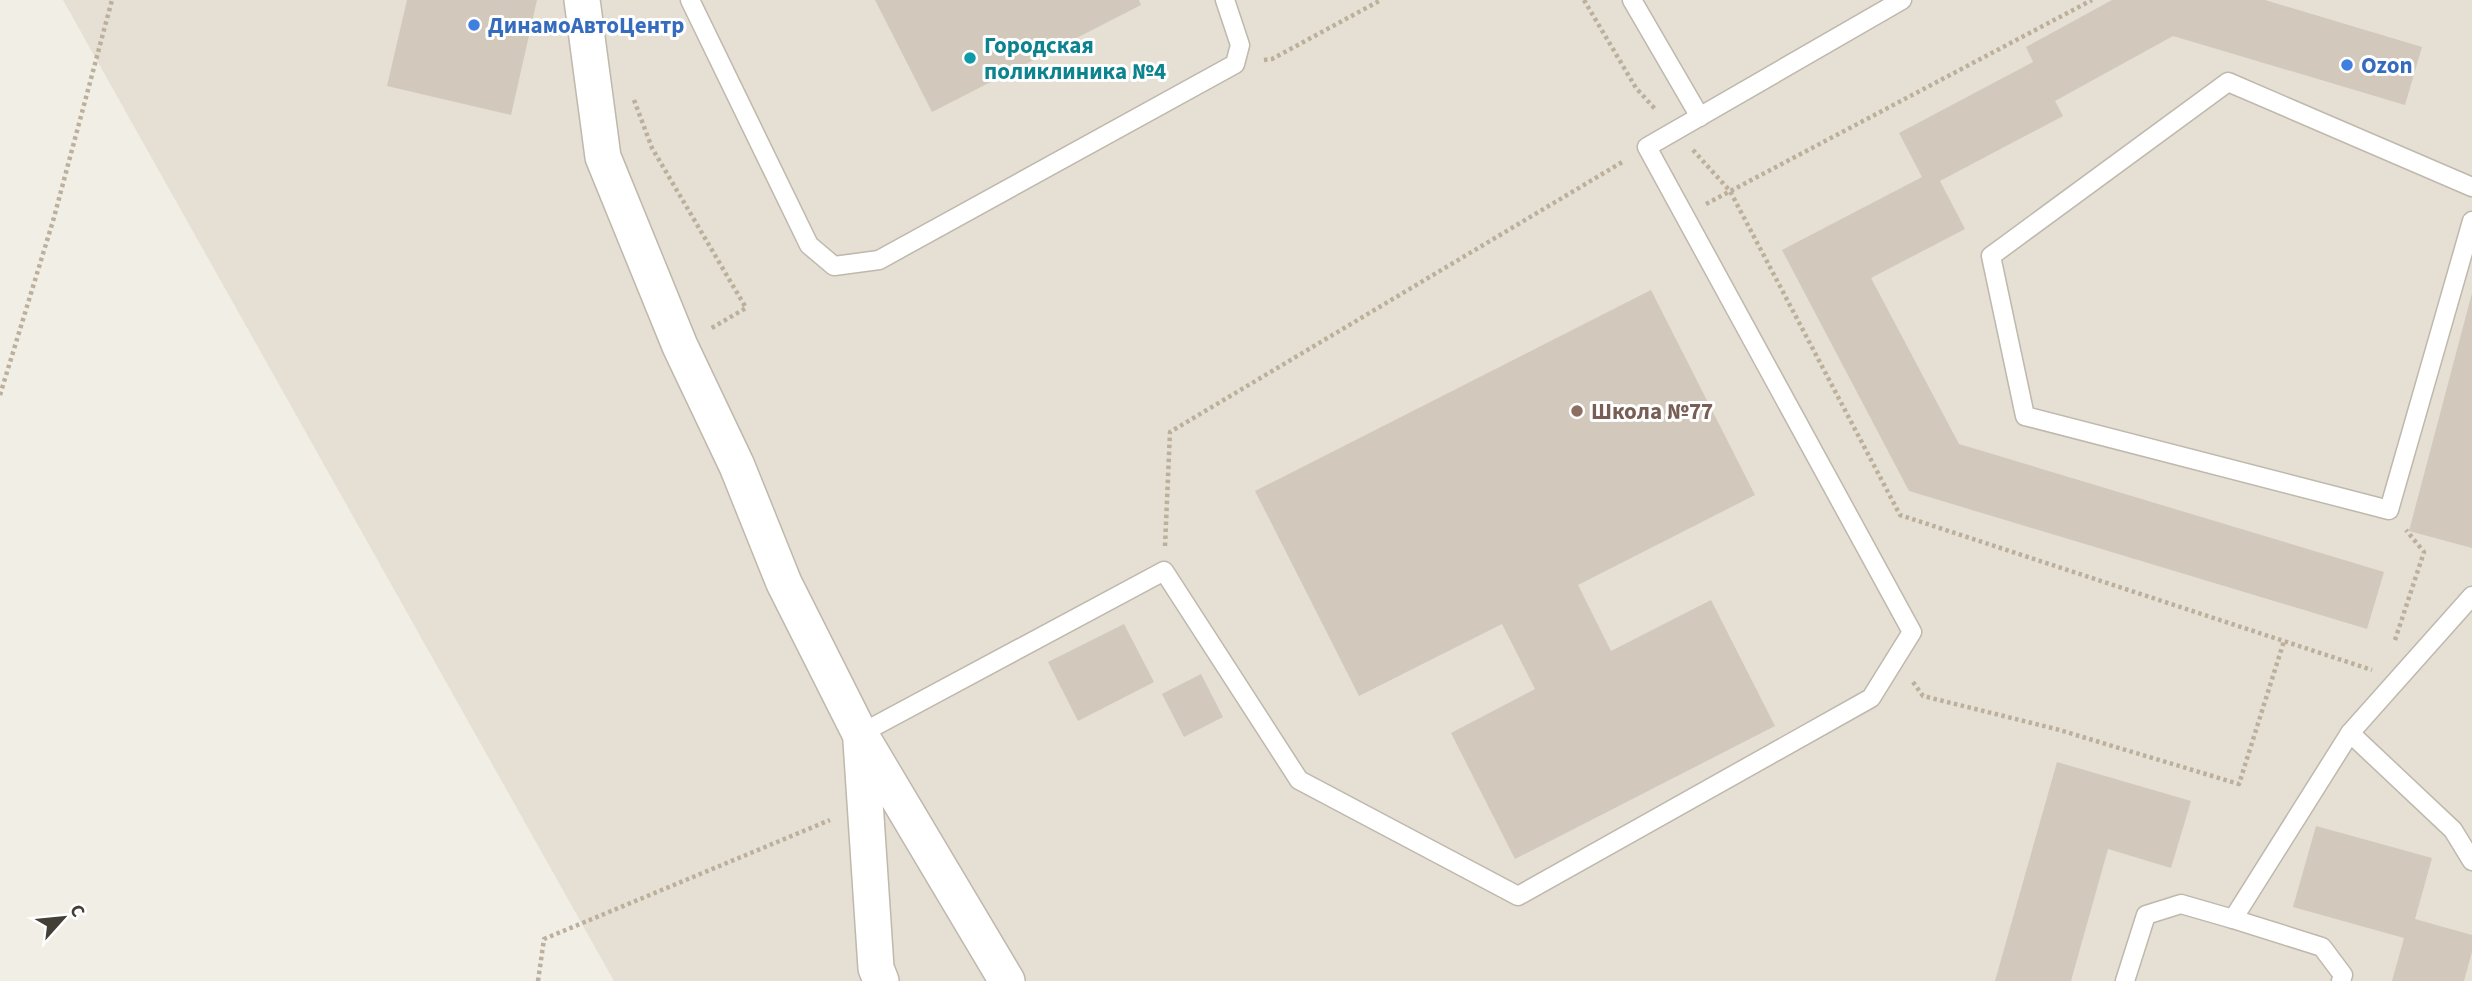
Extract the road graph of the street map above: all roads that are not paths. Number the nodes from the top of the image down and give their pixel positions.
1 (582, 0) edge
2 (690, 0) edge
3 (1225, 0) edge
4 (1632, 0) edge
5 (1902, 0) edge
6 (1700, 117) junction
7 (2472, 187) edge
8 (2472, 221) edge
9 (2472, 596) edge
10 (2350, 733) junction
11 (860, 734) junction
12 (2472, 861) edge
13 (2233, 919) junction
14 (881, 981) edge
15 (1007, 981) edge
16 (2125, 981) edge
17 (2341, 981) edge

1 - 11 street
2 - 3 lane
4 - 6 lane
5 - 6 lane
6 - 11 lane
7 - 8 lane
9 - 10 lane
10 - 12 lane
10 - 13 lane
11 - 14 street
11 - 15 street
13 - 16 lane
13 - 17 lane

